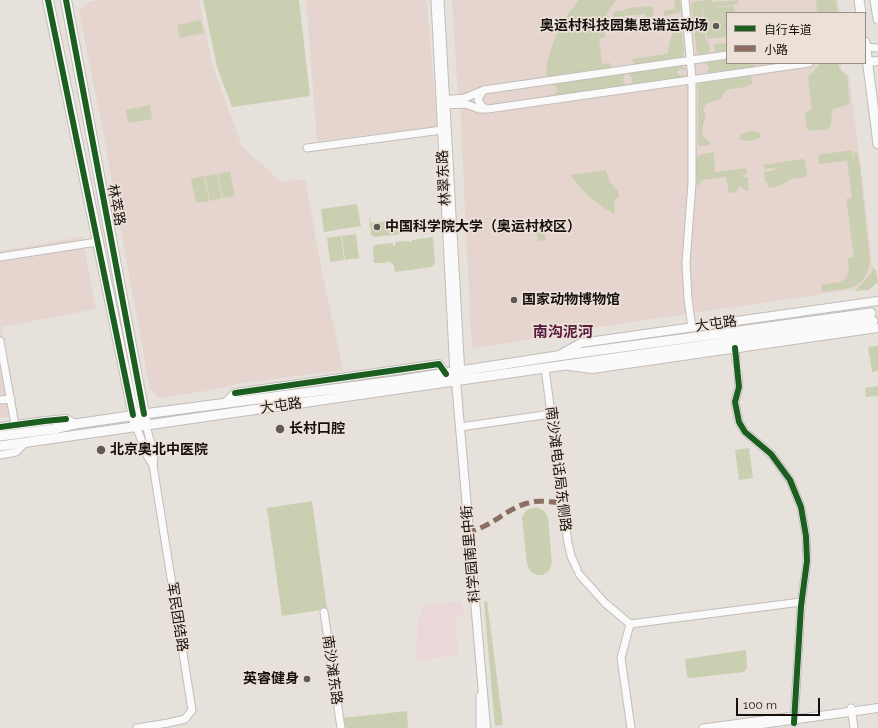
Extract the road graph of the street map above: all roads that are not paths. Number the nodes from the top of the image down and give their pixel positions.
1 (48, 0) edge
2 (66, 0) edge
3 (435, 0) edge
4 (440, 0) edge
5 (685, 0) edge
6 (859, 0) edge
7 (875, 0) edge
8 (861, 12) edge
9 (69, 18) junction
10 (878, 19) edge
11 (52, 21) junction
12 (866, 45) edge
13 (878, 48) edge
14 (866, 51) edge
15 (726, 55) edge
16 (691, 61) junction
17 (878, 61) edge
18 (868, 62) junction
19 (802, 64) edge
20 (692, 80) junction
21 (484, 90) junction
22 (443, 103) junction
23 (486, 109) junction
24 (442, 130) junction
25 (878, 144) edge
26 (307, 148) dead end
27 (97, 242) junction
28 (0, 257) edge
29 (876, 303) edge
30 (875, 323) edge
31 (692, 328) junction
32 (0, 341) edge
33 (735, 348) junction
34 (557, 356) junction
35 (736, 362) tunnel mouth
36 (562, 365) junction
37 (545, 368) junction
38 (738, 374) tunnel mouth
39 (456, 376) junction
40 (140, 395) junction
41 (129, 397) junction
42 (11, 398) junction
43 (0, 400) edge
44 (138, 414) junction
45 (551, 414) junction
46 (75, 424) junction
47 (15, 425) junction
48 (141, 426) junction
49 (461, 426) junction
50 (0, 427) edge
51 (0, 436) edge
52 (26, 442) junction
53 (0, 446) edge
54 (0, 455) edge
55 (801, 602) junction
56 (324, 612) dead end
57 (630, 624) junction
58 (878, 704) edge
59 (878, 708) edge
60 (852, 711) junction
61 (878, 712) edge
62 (794, 719) junction
63 (137, 728) edge
64 (340, 728) edge
65 (480, 728) edge
66 (487, 728) edge
67 (631, 728) edge
68 (703, 728) edge
69 (733, 728) edge
70 (757, 728) edge
71 (854, 728) edge

1 - 11 main road, 林萃路
2 - 9 main road, 林萃路
3 - 22 street, 林翠东路
4 - 22 street, 林翠东路
5 - 16 street
6 - 8 main road
7 - 10 main road
9 - 11 main road
9 - 40 main road, 林萃路
11 - 27 main road, 林萃路
12 - 13 street
14 - 18 main road
15 - 16 street
16 - 20 street
16 - 21 street
17 - 18 street
18 - 25 main road
19 - 20 street
20 - 23 street
20 - 31 street
21 - 22 street
21 - 23 street
22 - 23 street
22 - 24 street, 林翠东路
22 - 39 street, 林翠东路
24 - 26 street
24 - 39 street, 林翠东路
27 - 28 street
27 - 41 main road, 林萃路
29 - 31 street, 大屯路
30 - 33 street, 大屯路
30 - 34 main road, 大屯路
30 - 36 main road, 大屯路
31 - 34 street, 大屯路
32 - 42 street
33 - 35 street
33 - 36 street, 大屯路
34 - 39 main road, 大屯路
36 - 37 main road, 大屯路
37 - 39 main road, 大屯路
37 - 45 street, 南沙滩电话局东侧路
38 - 55 street
39 - 44 main road, 大屯路
39 - 48 main road, 大屯路
39 - 49 street, 科学园南里中街
39 - 65 street
40 - 41 main road
40 - 44 main road, 林萃路
41 - 44 main road, 林萃路
42 - 43 street
42 - 47 street
44 - 46 main road, 大屯路
44 - 48 main road, 林萃路
45 - 49 street
45 - 57 street, 南沙滩电话局东侧路
46 - 47 street
46 - 51 main road, 大屯路
47 - 50 street
48 - 52 main road, 大屯路
48 - 63 street, 军民团结路
49 - 66 street, 科学园南里中街
52 - 53 main road, 大屯路
52 - 54 street
55 - 57 street
55 - 62 street
56 - 64 street, 南沙滩东路
57 - 67 street
58 - 60 street
59 - 60 street
60 - 61 street
60 - 62 street
60 - 71 street
62 - 68 street
62 - 69 street
62 - 70 street

